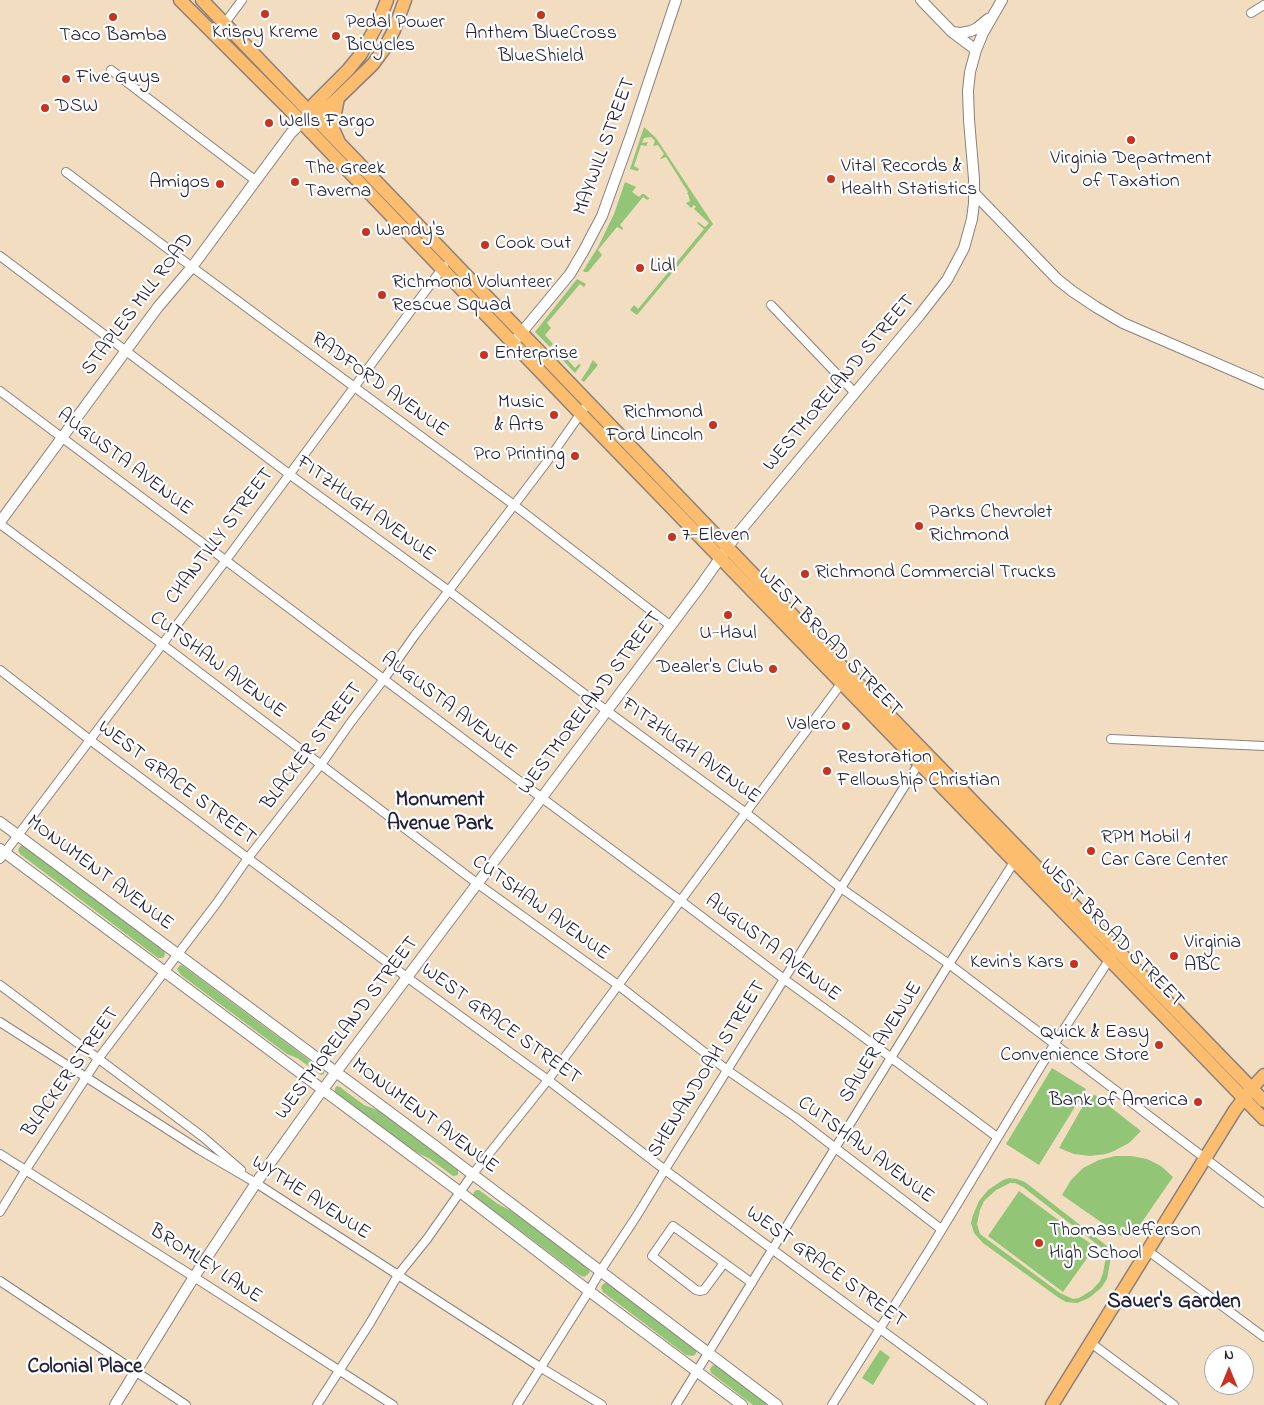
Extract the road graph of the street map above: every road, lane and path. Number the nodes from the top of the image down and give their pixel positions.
1 (180, 0) edge
2 (202, 0) edge
3 (242, 0) edge
4 (387, 0) edge
5 (405, 0) edge
6 (676, 0) edge
7 (921, 0) edge
8 (1002, 0) edge
9 (1264, 5) edge
10 (1251, 13) dead end
11 (993, 15) junction
12 (224, 24) junction
13 (952, 32) junction
14 (216, 36) junction
15 (976, 50) junction
16 (111, 70) dead end
17 (338, 98) junction
18 (306, 118) junction
19 (340, 144) junction
20 (66, 172) dead end
21 (256, 181) junction
22 (974, 194) junction
23 (0, 256) edge
24 (446, 264) junction
25 (192, 267) junction
26 (771, 305) dead end
27 (517, 338) junction
28 (126, 351) junction
29 (1264, 384) edge
30 (353, 387) junction
31 (0, 391) edge
32 (855, 393) junction
33 (584, 408) junction
34 (62, 437) junction
35 (289, 474) junction
36 (514, 505) junction
37 (0, 523) edge
38 (724, 553) junction
39 (226, 560) junction
40 (449, 591) junction
41 (671, 626) junction
42 (162, 644) junction
43 (0, 670) edge
44 (384, 679) junction
45 (846, 679) junction
46 (607, 712) junction
47 (1111, 739) dead end
48 (90, 740) junction
49 (1264, 746) edge
50 (922, 758) junction
51 (321, 764) junction
52 (542, 798) junction
53 (746, 813) junction
54 (0, 822) edge
55 (18, 835) junction
56 (2, 853) edge
57 (1018, 857) junction
58 (248, 858) junction
59 (478, 884) junction
60 (841, 888) junction
61 (681, 901) junction
62 (178, 954) junction
63 (1113, 954) junction
64 (949, 964) junction
65 (165, 972) junction
66 (408, 978) junction
67 (784, 980) junction
68 (0, 985) edge
69 (618, 986) junction
70 (0, 1022) edge
71 (1055, 1043) junction
72 (891, 1058) junction
73 (98, 1059) junction
74 (727, 1070) junction
75 (336, 1073) junction
76 (1264, 1075) edge
77 (86, 1077) junction
78 (548, 1080) junction
79 (323, 1090) junction
80 (1247, 1093) junction
81 (1264, 1102) edge
82 (1264, 1119) edge
83 (998, 1137) junction
84 (836, 1148) junction
85 (0, 1154) edge
86 (1205, 1158) junction
87 (665, 1170) junction
88 (25, 1171) junction
89 (472, 1174) junction
90 (256, 1183) junction
91 (460, 1192) junction
92 (1264, 1203) edge
93 (0, 1212) edge
94 (941, 1229) junction
95 (772, 1250) junction
96 (1148, 1250) junction
97 (724, 1263) junction
98 (601, 1270) junction
99 (398, 1275) junction
100 (194, 1277) junction
101 (0, 1281) edge
102 (752, 1283) junction
103 (589, 1291) junction
104 (879, 1329) junction
105 (1264, 1337) edge
106 (1091, 1343) junction
107 (708, 1353) junction
108 (540, 1367) junction
109 (338, 1370) junction
110 (697, 1371) junction
111 (136, 1372) junction
112 (115, 1405) edge
113 (186, 1405) edge
114 (317, 1405) edge
115 (393, 1405) edge
116 (517, 1405) edge
117 (602, 1405) edge
118 (676, 1405) edge
119 (742, 1405) edge
120 (777, 1405) edge
121 (832, 1405) edge
122 (983, 1405) edge
123 (1052, 1405) edge
124 (1174, 1405) edge

1 - 14 main road, WEST BROAD STREET
2 - 12 main road, WEST BROAD STREET
3 - 12 street
4 - 18 main road, STAPLES MILL ROAD
5 - 17 main road, STAPLES MILL ROAD
6 - 27 street, MAYWILL STREET
7 - 13 street
8 - 11 street, WESTMORELAND STREET
9 - 10 street
11 - 13 street
11 - 15 street, WESTMORELAND STREET
12 - 14 street
12 - 18 main road, WEST BROAD STREET
13 - 15 street
14 - 18 main road, WEST BROAD STREET
15 - 22 street, WESTMORELAND STREET
16 - 21 street
17 - 18 main road, STAPLES MILL ROAD
17 - 19 main road
18 - 19 main road, WEST BROAD STREET
18 - 21 street, STAPLES MILL ROAD
18 - 24 main road, WEST BROAD STREET
19 - 24 main road, WEST BROAD STREET
20 - 25 street, RADFORD AVENUE
21 - 25 street, STAPLES MILL ROAD
22 - 29 street
22 - 32 street, WESTMORELAND STREET
23 - 28 street, FITZHUGH AVENUE
24 - 27 main road, WEST BROAD STREET
24 - 30 street, CHANTILLY STREET
25 - 28 street, STAPLES MILL ROAD
25 - 30 street, RADFORD AVENUE
26 - 32 street
27 - 33 main road, WEST BROAD STREET
28 - 34 street, STAPLES MILL ROAD
28 - 35 street, FITZHUGH AVENUE
30 - 35 street, CHANTILLY STREET
30 - 36 street, RADFORD AVENUE
31 - 34 street, AUGUSTA AVENUE
32 - 38 street, WESTMORELAND STREET
33 - 36 street, BLACKER STREET
33 - 38 main road, WEST BROAD STREET
34 - 37 street, STAPLES MILL ROAD
34 - 39 street, AUGUSTA AVENUE
35 - 39 street, CHANTILLY STREET
35 - 40 street, FITZHUGH AVENUE
36 - 40 street, BLACKER STREET
36 - 41 street, RADFORD AVENUE
37 - 42 street, CUTSHAW AVENUE
38 - 41 street, WESTMORELAND STREET
38 - 45 main road, WEST BROAD STREET
39 - 42 street, CHANTILLY STREET
39 - 44 street, AUGUSTA AVENUE
40 - 44 street, BLACKER STREET
40 - 46 street, FITZHUGH AVENUE
41 - 46 street, WESTMORELAND STREET
42 - 48 street, CHANTILLY STREET
42 - 51 street, CUTSHAW AVENUE
43 - 48 street, WEST GRACE STREET
44 - 51 street, BLACKER STREET
44 - 52 street, AUGUSTA AVENUE
45 - 50 main road, WEST BROAD STREET
45 - 53 street
46 - 52 street, WESTMORELAND STREET
46 - 53 street, FITZHUGH AVENUE
47 - 49 street
48 - 55 street, CHANTILLY STREET
48 - 58 street, WEST GRACE STREET
50 - 57 main road, WEST BROAD STREET
50 - 60 street, SHENANDOAH STREET
51 - 58 street, BLACKER STREET
51 - 59 street, CUTSHAW AVENUE
52 - 59 street, WESTMORELAND STREET
52 - 61 street, AUGUSTA AVENUE
53 - 60 street, FITZHUGH AVENUE
53 - 61 street
54 - 55 street, MONUMENT AVENUE
55 - 56 street, CHANTILLY STREET
55 - 62 street, MONUMENT AVENUE
56 - 65 street, MONUMENT AVENUE
57 - 63 main road, WEST BROAD STREET
57 - 64 street, SAUER AVENUE
58 - 62 street, BLACKER STREET
58 - 66 street, WEST GRACE STREET
59 - 66 street, WESTMORELAND STREET
59 - 69 street, CUTSHAW AVENUE
60 - 64 street, FITZHUGH AVENUE
60 - 67 street, SHENANDOAH STREET
61 - 67 street, AUGUSTA AVENUE
61 - 69 street
62 - 65 street, BLACKER STREET
62 - 75 street, MONUMENT AVENUE
63 - 71 street
63 - 80 main road, WEST BROAD STREET
64 - 71 street, FITZHUGH AVENUE
64 - 72 street, SAUER AVENUE
65 - 73 street, BLACKER STREET
65 - 79 street, MONUMENT AVENUE
66 - 75 street, WESTMORELAND STREET
66 - 78 street, WEST GRACE STREET
67 - 72 street, AUGUSTA AVENUE
67 - 74 street, SHENANDOAH STREET
68 - 73 street
69 - 74 street, CUTSHAW AVENUE
69 - 78 street
70 - 77 street, WYTHE AVENUE
71 - 83 street
71 - 86 street, FITZHUGH AVENUE
72 - 83 street, AUGUSTA AVENUE
72 - 84 street, SAUER AVENUE
73 - 77 street, BLACKER STREET
73 - 90 street
74 - 84 street, CUTSHAW AVENUE
74 - 87 street, SHENANDOAH STREET
75 - 79 street, WESTMORELAND STREET
75 - 89 street, MONUMENT AVENUE
76 - 80 main road
77 - 88 street, BLACKER STREET
77 - 90 street, WYTHE AVENUE
78 - 87 street, WEST GRACE STREET
78 - 89 street
79 - 90 street, WESTMORELAND STREET
79 - 91 street, MONUMENT AVENUE
80 - 81 main road, WEST BROAD STREET
80 - 82 main road, WEST BROAD STREET
80 - 86 main road
83 - 94 street
84 - 94 street, CUTSHAW AVENUE
84 - 95 street, SAUER AVENUE
85 - 88 street, BROMLEY LANE
86 - 92 street, FITZHUGH AVENUE
86 - 96 main road
87 - 95 street, WEST GRACE STREET
87 - 98 street, SHENANDOAH STREET
88 - 93 street, BLACKER STREET
88 - 100 street, BROMLEY LANE
89 - 91 street
89 - 98 street, MONUMENT AVENUE
90 - 99 street, WYTHE AVENUE
90 - 100 street, WESTMORELAND STREET
91 - 99 street
91 - 103 street, MONUMENT AVENUE
94 - 104 street
95 - 102 street, SAUER AVENUE
95 - 104 street, WEST GRACE STREET
96 - 105 street
96 - 106 main road
97 - 97 street
97 - 102 street
98 - 103 street, SHENANDOAH STREET
98 - 107 street, MONUMENT AVENUE
99 - 108 street, WYTHE AVENUE
99 - 109 street
100 - 109 street, BROMLEY LANE
100 - 111 street, WESTMORELAND STREET
101 - 111 street
102 - 107 street, SAUER AVENUE
103 - 108 street, SHENANDOAH STREET
103 - 110 street, MONUMENT AVENUE
104 - 121 street
104 - 122 street, WEST GRACE STREET
106 - 123 main road
106 - 124 street
107 - 110 street, SAUER AVENUE
107 - 120 street, MONUMENT AVENUE
108 - 116 street, SHENANDOAH STREET
108 - 117 street, WYTHE AVENUE
109 - 114 street
109 - 115 street, BROMLEY LANE
110 - 118 street, SAUER AVENUE
110 - 119 street, MONUMENT AVENUE
111 - 112 street, WESTMORELAND STREET
111 - 113 street

